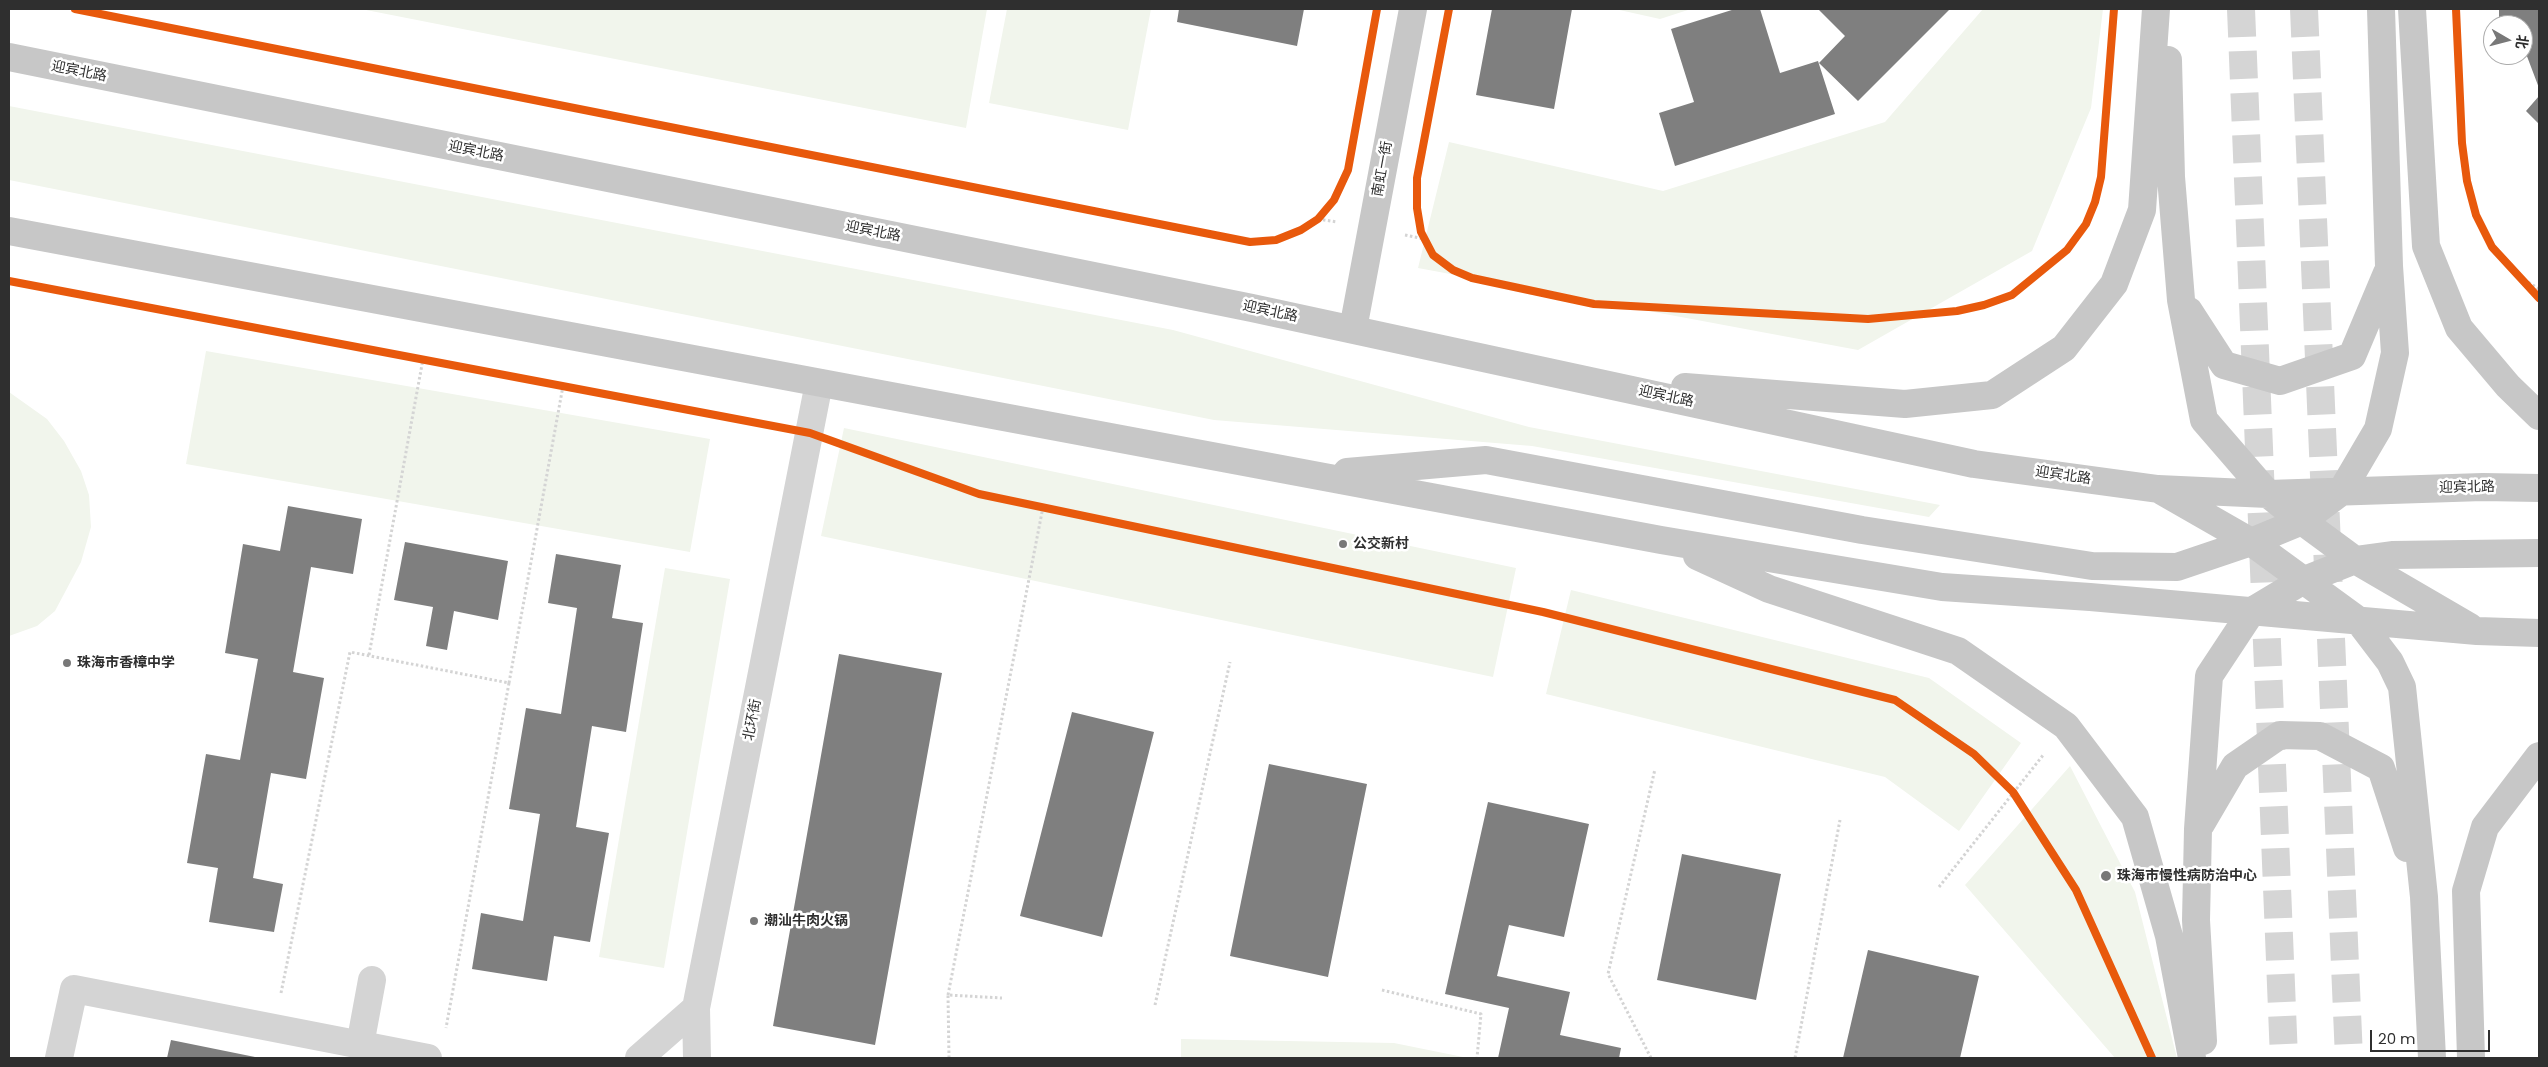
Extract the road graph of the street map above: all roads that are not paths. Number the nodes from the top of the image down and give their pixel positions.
1 (1413, 9) edge
2 (2156, 9) edge
3 (2167, 9) edge
4 (2381, 9) edge
5 (2412, 9) edge
6 (9, 57) edge
7 (9, 231) edge
8 (2389, 266) junction
9 (2181, 300) junction
10 (1353, 329) junction
11 (1580, 378) junction
12 (819, 383) junction
13 (2539, 416) edge
14 (1310, 475) junction
15 (2158, 488) junction
16 (2539, 488) edge
17 (2341, 492) junction
18 (2268, 494) junction
19 (2302, 520) junction
20 (1661, 540) junction
21 (2251, 542) junction
22 (2539, 553) edge
23 (2355, 560) junction
24 (2302, 581) junction
25 (2252, 611) junction
26 (2358, 620) junction
27 (2477, 631) junction
28 (2539, 633) edge
29 (2539, 756) edge
30 (2198, 829) junction
31 (2424, 897) junction
32 (372, 980) dead end
33 (696, 1008) junction
34 (360, 1045) junction
35 (59, 1058) edge
36 (428, 1058) edge
37 (638, 1058) edge
38 (697, 1058) edge
39 (2192, 1058) edge
40 (2205, 1058) edge
41 (2432, 1058) edge
42 (2472, 1058) edge

1 - 10 main road, 南虹一街
2 - 11 main road
3 - 9 main road
4 - 8 main road
5 - 13 main road
6 - 10 main road, 迎宾北路
7 - 12 main road
8 - 9 main road
8 - 17 main road
9 - 18 main road
10 - 11 main road, 迎宾北路
11 - 15 main road, 迎宾北路
12 - 14 main road
12 - 33 street, 北环街
14 - 20 main road
14 - 21 main road
15 - 18 main road, 迎宾北路
15 - 21 main road
16 - 17 main road, 迎宾北路
17 - 18 main road, 迎宾北路
17 - 19 main road
18 - 19 main road
19 - 21 main road
19 - 23 main road
20 - 25 main road
20 - 39 main road
21 - 24 main road
22 - 23 main road
23 - 24 main road
23 - 27 main road
24 - 25 main road
24 - 26 main road
25 - 26 main road
25 - 30 main road
26 - 27 main road
26 - 31 main road
27 - 28 main road
29 - 42 main road
30 - 31 main road
30 - 40 main road
31 - 41 main road
32 - 34 street
33 - 37 street
33 - 38 street, 北环街
34 - 35 street
34 - 36 street

